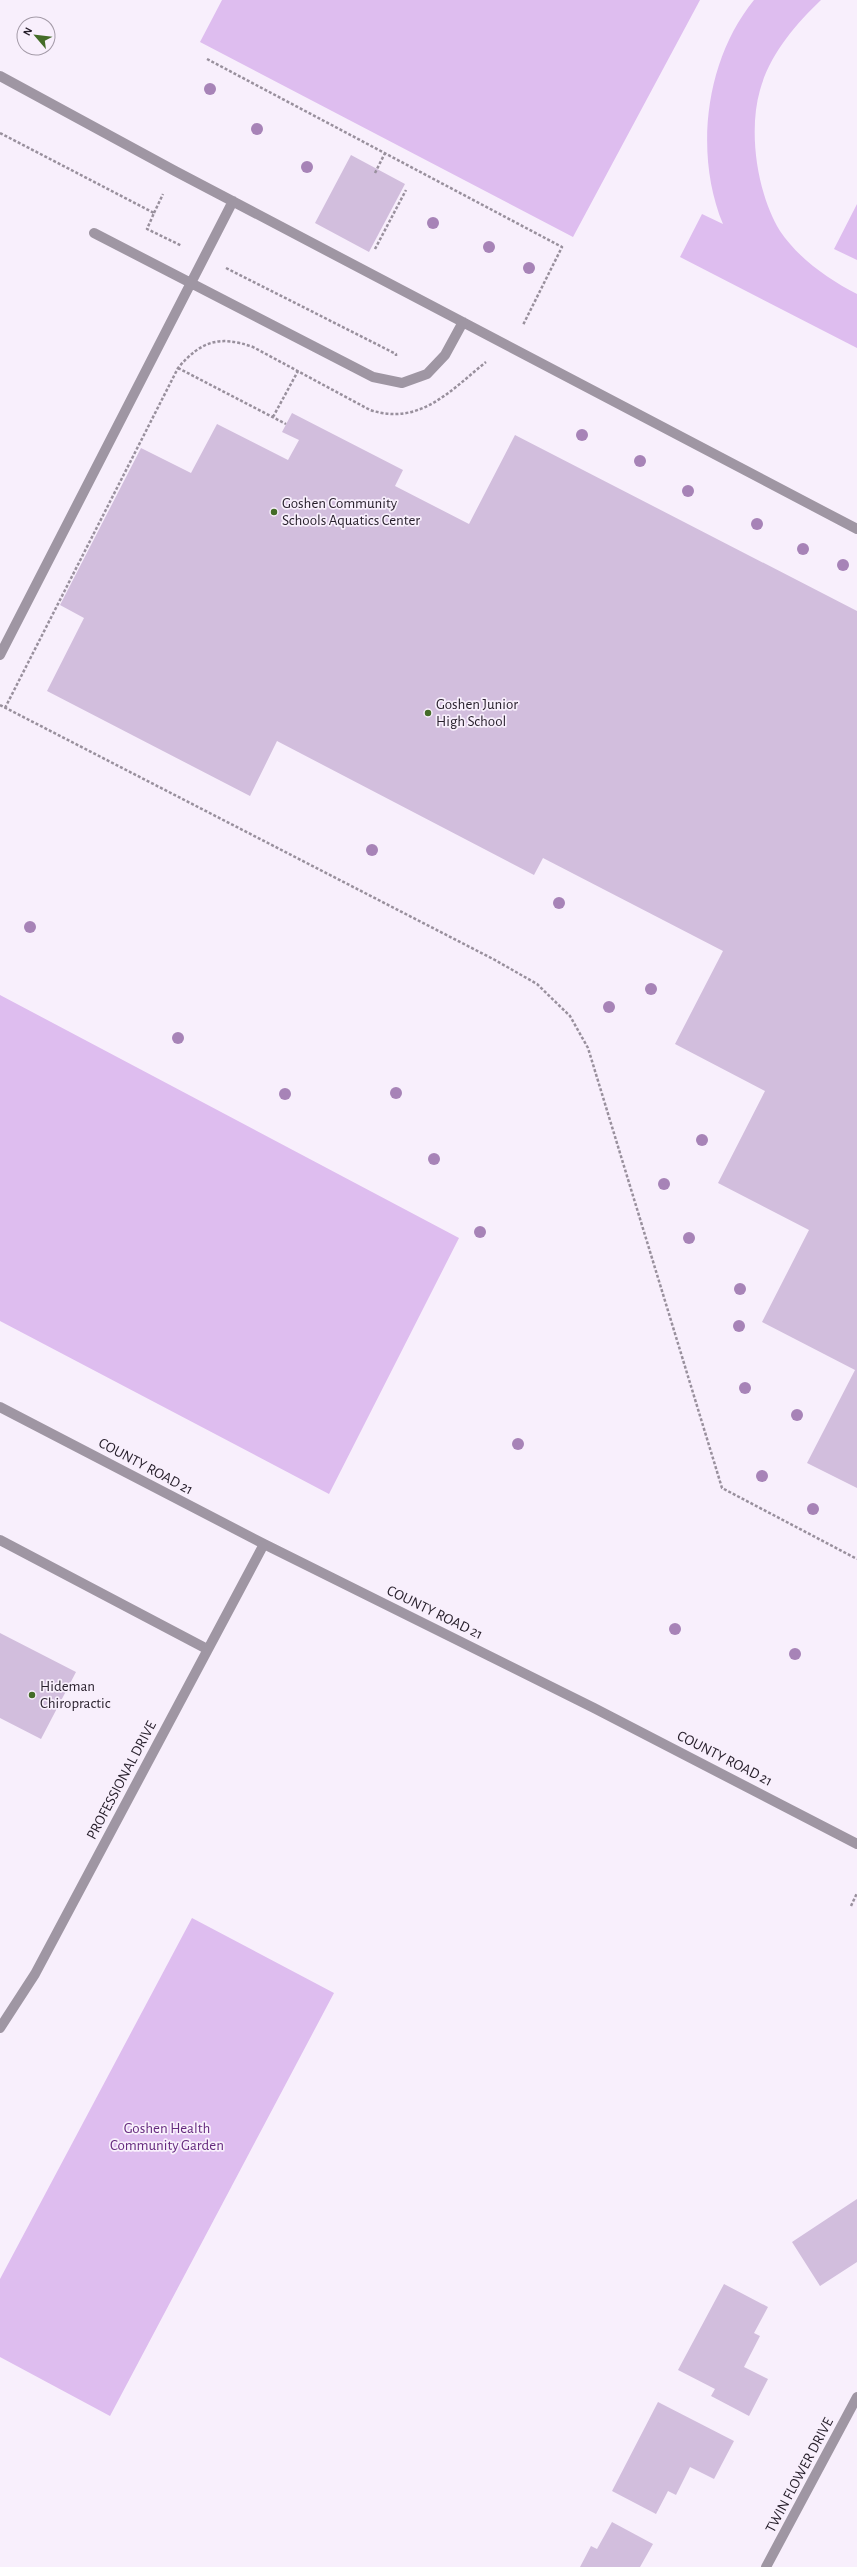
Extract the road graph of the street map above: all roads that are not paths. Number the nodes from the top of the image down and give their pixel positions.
1 (0, 76) edge
2 (233, 201) junction
3 (94, 233) dead end
4 (191, 283) junction
5 (463, 322) junction
6 (857, 529) edge
7 (0, 655) edge
8 (0, 1407) edge
9 (0, 1540) edge
10 (264, 1544) junction
11 (207, 1649) junction
12 (857, 1844) edge
13 (0, 2028) edge
14 (857, 2398) edge
15 (766, 2567) edge

1 - 2 street
2 - 4 street
2 - 5 street
3 - 4 street
4 - 5 street
4 - 7 street
5 - 6 street
8 - 10 street, COUNTY ROAD 21
9 - 11 street
10 - 11 street, PROFESSIONAL DRIVE
10 - 12 street, COUNTY ROAD 21
11 - 13 street, PROFESSIONAL DRIVE
14 - 15 street, TWIN FLOWER DRIVE

